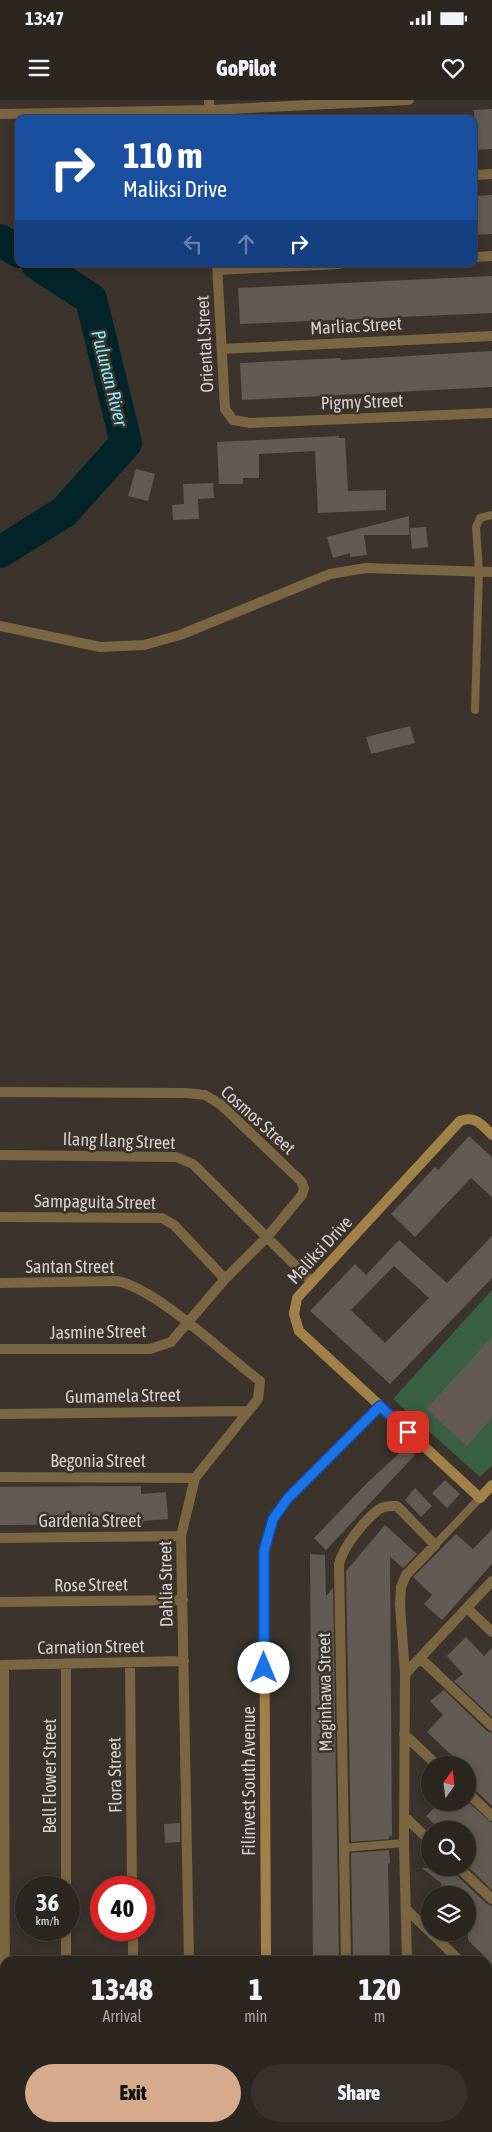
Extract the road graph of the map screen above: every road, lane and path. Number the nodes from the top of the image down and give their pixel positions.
1 (409, 100) edge
2 (210, 109) edge
3 (0, 114) edge
4 (492, 174) edge
5 (477, 175) edge
6 (492, 256) edge
7 (477, 257) edge
8 (218, 267) edge
9 (492, 336) edge
10 (222, 349) junction
11 (492, 413) edge
12 (233, 420) joint
13 (492, 515) edge
14 (479, 571) junction
15 (492, 572) edge
16 (0, 626) edge
17 (475, 710) dead end
18 (0, 1092) edge
19 (492, 1135) edge
20 (0, 1155) edge
21 (0, 1217) edge
22 (268, 1236) junction
23 (224, 1279) junction
24 (312, 1282) junction
25 (0, 1283) edge
26 (188, 1324) junction
27 (0, 1349) edge
28 (380, 1406) junction
29 (247, 1411) junction
30 (0, 1414) edge
31 (0, 1478) edge
32 (195, 1478) junction
33 (492, 1485) edge
34 (480, 1498) junction
35 (181, 1536) junction
36 (0, 1538) edge
37 (435, 1545) junction
38 (492, 1581) edge
39 (182, 1600) junction
40 (0, 1602) edge
41 (467, 1608) junction
42 (492, 1632) edge
43 (420, 1658) junction
44 (184, 1661) junction
45 (130, 1662) junction
46 (66, 1664) junction
47 (2, 1665) edge
48 (405, 1674) junction
49 (492, 1726) edge
50 (404, 1734) junction
51 (427, 1756) edge
52 (476, 1801) edge
53 (404, 1816) junction
54 (492, 1816) edge
55 (421, 1832) edge
56 (404, 1843) junction
57 (343, 1848) junction
58 (66, 1876) edge
59 (132, 1876) edge
60 (468, 1876) edge
61 (492, 1899) edge
62 (407, 1910) junction
63 (421, 1923) edge
64 (66, 1941) edge
65 (133, 1941) edge
66 (439, 1941) edge
67 (4, 1956) edge
68 (66, 1956) edge
69 (133, 1956) edge
70 (189, 1956) edge
71 (266, 1956) edge
72 (346, 1956) edge
73 (407, 1956) edge
74 (455, 1956) edge

1 - 2 street
2 - 3 street
4 - 5 street
6 - 7 street
8 - 10 street, Oriental Street
9 - 10 street, Marliac Street
10 - 12 street, Oriental Street
11 - 12 street, Pigmy Street
13 - 14 lane
14 - 15 street
14 - 16 street
14 - 17 lane
18 - 22 street, Cosmos Street
19 - 24 street, Maliksi Drive
20 - 22 street, Ilang Ilang Street
21 - 23 street, Sampaguita Street
22 - 23 street
22 - 24 street, Ilang Ilang Street
23 - 26 street
24 - 28 street, Maliksi Drive
25 - 26 street, Santan Street
26 - 27 street, Jasmine Street
26 - 29 street, Dahlia Street
28 - 34 street, Maliksi Drive
28 - 71 street, Filinvest South Avenue
29 - 30 street, Gumamela Street
29 - 32 street, Dahlia Street
31 - 32 street, Begonia Street
32 - 35 street, Dahlia Street
33 - 34 street
34 - 37 lane
35 - 36 street, Gardenia Street
35 - 39 street, Dahlia Street
37 - 48 street
37 - 57 street, Maginhawa Street
38 - 41 street
39 - 40 street, Rose Street
39 - 44 street, Dahlia Street
41 - 42 street
41 - 43 street
43 - 48 street
43 - 49 street
44 - 45 street, Carnation Street
44 - 70 street, Dahlia Street
45 - 46 street, Carnation Street
45 - 59 street, Flora Street
46 - 47 street, Carnation Street
46 - 58 street, Bell Flower Street
47 - 67 street
48 - 50 street
50 - 51 street
50 - 53 street
52 - 54 street
53 - 55 street
53 - 56 street
56 - 57 lane
56 - 62 street
57 - 72 street, Maginhawa Street
60 - 61 street
62 - 63 street
62 - 73 street
64 - 68 street
65 - 69 street
66 - 74 street

